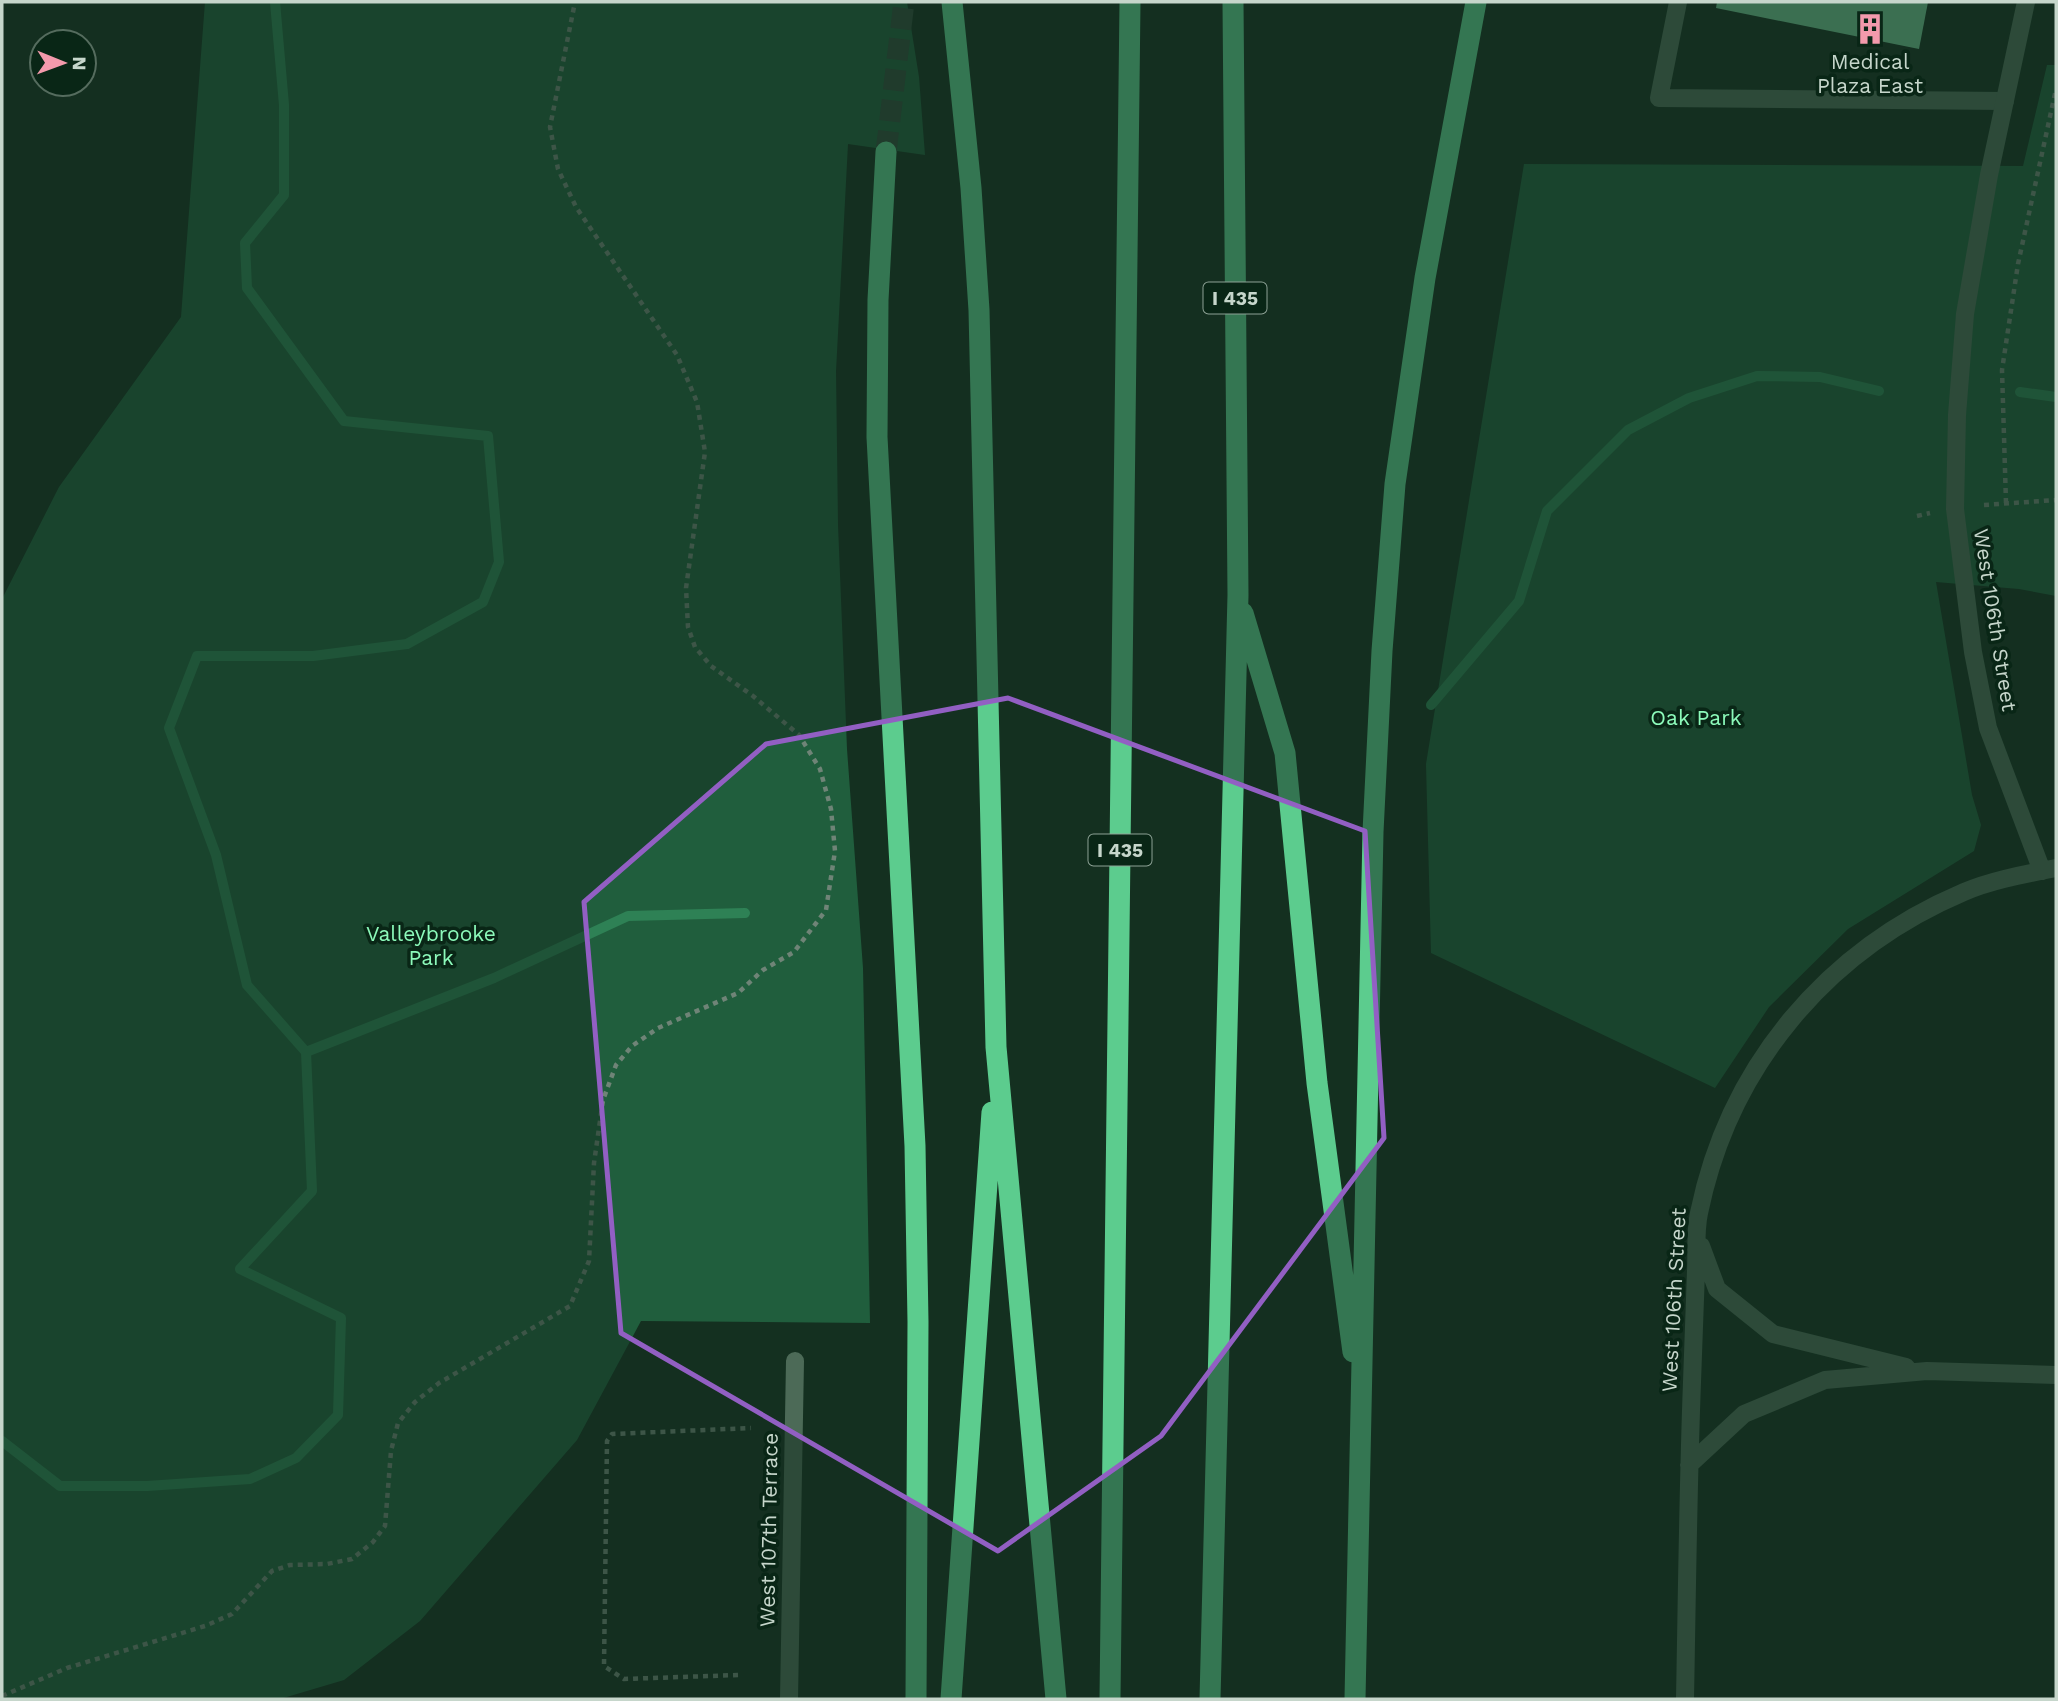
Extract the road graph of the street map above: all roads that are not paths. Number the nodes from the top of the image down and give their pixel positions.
1 (952, 2) edge
2 (1130, 2) edge
3 (1233, 2) edge
4 (1476, 2) edge
5 (1678, 2) edge
6 (2026, 2) edge
7 (2005, 101) junction
8 (886, 152) tunnel mouth
9 (1238, 595) junction
10 (2049, 869) edge
11 (996, 1047) junction
12 (1698, 1236) junction
13 (795, 1361) dead end
14 (1927, 1371) junction
15 (2056, 1375) edge
16 (1362, 1420) junction
17 (1689, 1465) junction
18 (789, 1699) edge
19 (916, 1699) edge
20 (951, 1699) edge
21 (1056, 1699) edge
22 (1111, 1699) edge
23 (1210, 1699) edge
24 (1355, 1699) edge
25 (1685, 1699) edge

1 - 11 highway
2 - 22 highway, I 435
3 - 9 highway, I 435
4 - 16 highway
5 - 7 street
6 - 7 street, West 106th Street
7 - 10 street, West 106th Street
8 - 19 highway
9 - 16 highway
9 - 23 highway, I 435
10 - 12 street, West 106th Street
11 - 20 highway
11 - 21 highway
12 - 14 street
12 - 17 street, West 106th Street
13 - 18 street, West 107th Terrace
14 - 15 street
14 - 17 street
16 - 24 highway
17 - 25 street, West 106th Street

